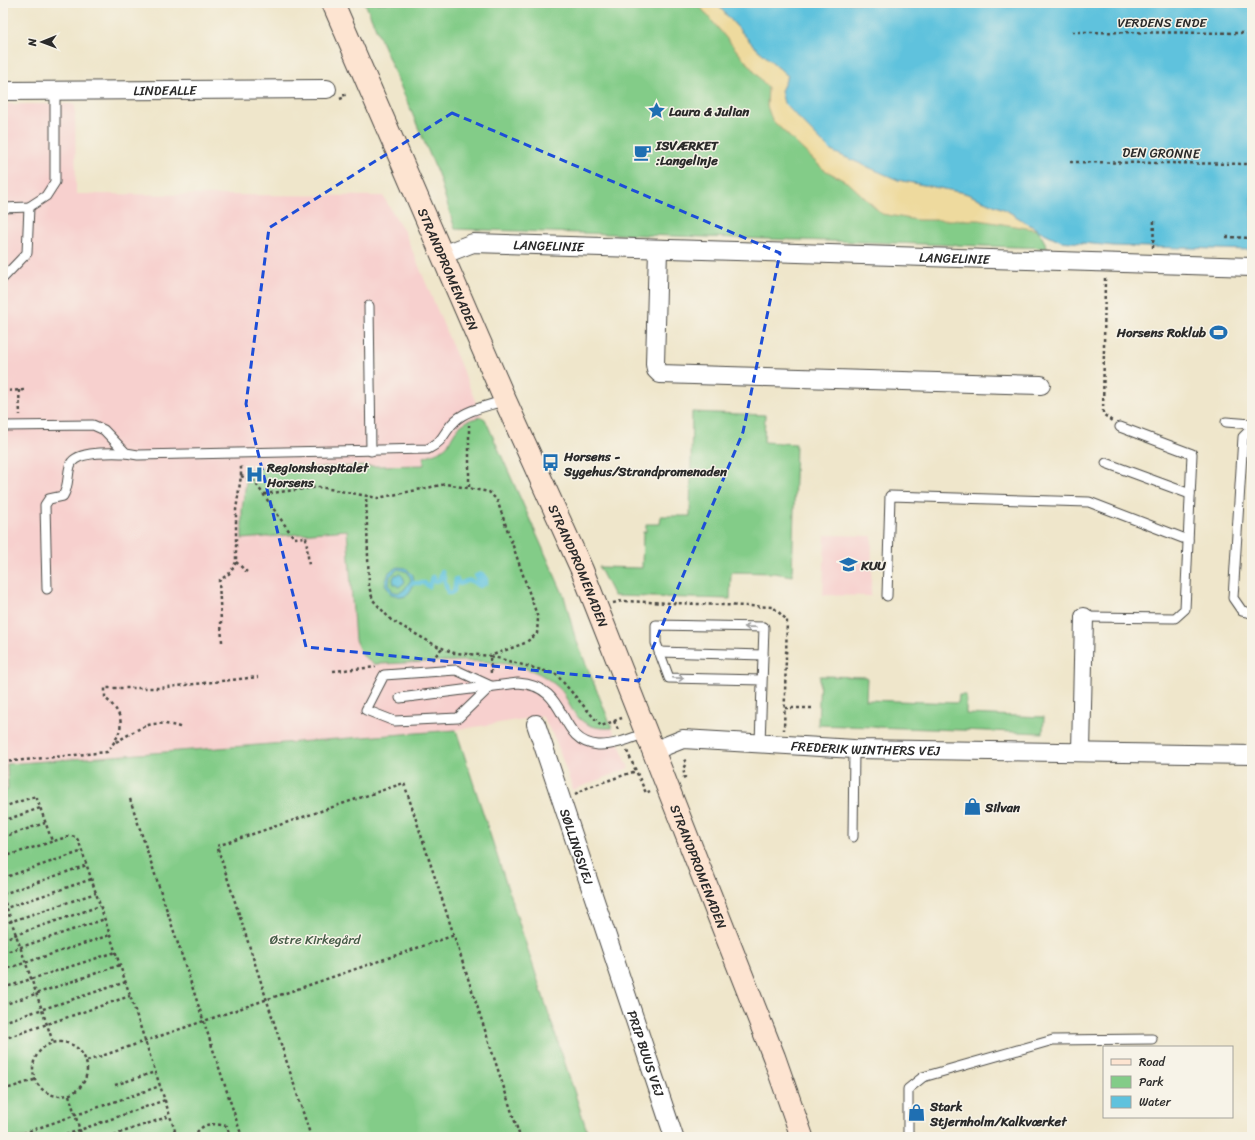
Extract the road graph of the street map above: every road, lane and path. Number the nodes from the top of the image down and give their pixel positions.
1 (333, 3) edge
2 (1072, 32) dead end
3 (1252, 33) edge
4 (328, 89) dead end
5 (55, 91) junction
6 (3, 92) edge
7 (1070, 162) dead end
8 (1252, 164) edge
9 (3, 208) edge
10 (29, 208) junction
11 (1154, 221) dead end
12 (1226, 237) dead end
13 (1252, 238) edge
14 (658, 249) junction
15 (1153, 253) dead end
16 (442, 255) junction
17 (1106, 264) junction
18 (1252, 267) edge
19 (3, 277) edge
20 (369, 306) dead end
21 (1040, 385) dead end
22 (19, 390) junction
23 (25, 390) dead end
24 (3, 391) edge
25 (505, 400) junction
26 (469, 412) junction
27 (1226, 422) dead end
28 (1252, 424) edge
29 (3, 426) edge
30 (20, 426) junction
31 (1120, 427) joint
32 (1252, 428) edge
33 (371, 451) junction
34 (126, 453) junction
35 (241, 454) junction
36 (1106, 463) dead end
37 (241, 476) junction
38 (469, 487) junction
39 (264, 494) junction
40 (1190, 494) junction
41 (366, 496) junction
42 (1188, 540) junction
43 (236, 562) junction
44 (309, 566) dead end
45 (247, 572) dead end
46 (47, 589) dead end
47 (887, 596) dead end
48 (1252, 612) edge
49 (1084, 617) joint
50 (222, 642) dead end
51 (659, 652) junction
52 (763, 655) junction
53 (258, 678) dead end
54 (762, 680) junction
55 (491, 686) junction
56 (400, 698) dead end
57 (785, 708) dead end
58 (814, 708) dead end
59 (536, 724) dead end
60 (183, 728) dead end
61 (115, 742) junction
62 (649, 742) junction
63 (760, 743) junction
64 (854, 749) junction
65 (1081, 751) junction
66 (1252, 755) edge
67 (3, 762) edge
68 (636, 771) dead end
69 (130, 799) dead end
70 (562, 801) junction
71 (3, 807) edge
72 (40, 808) junction
73 (3, 821) edge
74 (45, 823) junction
75 (3, 837) edge
76 (852, 837) dead end
77 (52, 841) junction
78 (83, 851) junction
79 (3, 857) edge
80 (87, 865) junction
81 (3, 878) edge
82 (92, 879) junction
83 (96, 893) junction
84 (3, 895) edge
85 (100, 906) junction
86 (7, 908) junction
87 (3, 909) edge
88 (105, 919) junction
89 (11, 921) junction
90 (3, 924) edge
91 (16, 934) junction
92 (110, 935) junction
93 (455, 935) junction
94 (3, 939) edge
95 (20, 947) junction
96 (116, 952) junction
97 (3, 953) edge
98 (26, 963) junction
99 (120, 965) junction
100 (618, 968) joint
101 (3, 970) edge
102 (31, 979) junction
103 (126, 982) junction
104 (3, 988) edge
105 (36, 994) junction
106 (130, 996) junction
107 (267, 1000) junction
108 (3, 1005) edge
109 (41, 1009) junction
110 (204, 1021) junction
111 (3, 1022) edge
112 (47, 1024) junction
113 (3, 1039) edge
114 (1152, 1039) dead end
115 (145, 1041) junction
116 (53, 1042) junction
117 (87, 1061) junction
118 (156, 1072) junction
119 (34, 1080) junction
120 (115, 1085) dead end
121 (160, 1086) junction
122 (3, 1090) edge
123 (69, 1095) junction
124 (165, 1100) junction
125 (75, 1115) junction
126 (170, 1116) junction
127 (80, 1130) junction
128 (175, 1131) junction
129 (12, 1137) edge
130 (60, 1137) edge
131 (82, 1137) edge
132 (108, 1137) edge
133 (157, 1137) edge
134 (178, 1137) edge
135 (193, 1137) edge
136 (230, 1137) edge
137 (242, 1137) edge
138 (311, 1137) edge
139 (520, 1137) edge
140 (674, 1137) edge
141 (802, 1137) edge
142 (908, 1137) edge

1 - 16 street, STRANDPROMENADEN
2 - 3 path, VERDENS ENDE
4 - 5 street, LINDEALLE
5 - 6 street, LINDEALLE
5 - 10 lane
7 - 8 path, DEN GRONNE
9 - 10 lane
10 - 19 lane
11 - 15 path
12 - 13 path
14 - 16 street, LANGELINIE
14 - 17 street, LANGELINIE
14 - 21 street
16 - 25 street, STRANDPROMENADEN
17 - 18 street, LANGELINIE
17 - 31 path
20 - 33 lane
22 - 23 path
22 - 24 path
22 - 30 path
25 - 26 lane
25 - 62 street, STRANDPROMENADEN
26 - 33 lane
26 - 38 path
27 - 28 lane
29 - 30 lane
30 - 34 lane
31 - 40 lane
32 - 48 lane
33 - 35 lane
34 - 35 lane
34 - 46 lane
35 - 37 path
36 - 40 lane
37 - 39 path
37 - 43 path
38 - 41 path
38 - 41 path
39 - 41 path
39 - 44 path
40 - 42 lane
42 - 47 lane
42 - 49 lane
43 - 45 path
43 - 50 path
49 - 65 street
51 - 52 lane
52 -> 51 lane
51 -> 54 lane
52 - 54 lane
53 - 61 path
54 - 63 lane
55 - 55 lane
55 - 56 lane
55 - 62 lane
57 - 58 path
59 - 70 street, SØLLINGSVEJ
60 - 61 path
61 - 67 path
62 - 63 street, FREDERIK WINTHERS VEJ
62 - 141 street, STRANDPROMENADEN
63 - 64 street, FREDERIK WINTHERS VEJ
64 - 65 street, FREDERIK WINTHERS VEJ
64 - 76 lane
65 - 66 street, FREDERIK WINTHERS VEJ
68 - 70 path
69 - 110 path
70 - 100 street, SØLLINGSVEJ
71 - 72 path
72 - 73 path
72 - 74 path
74 - 75 path
74 - 77 path
77 - 78 path
77 - 79 path
78 - 80 path
78 - 81 path
80 - 82 path
80 - 84 path
82 - 83 path
82 - 86 path
83 - 85 path
83 - 89 path
84 - 86 path
85 - 88 path
85 - 91 path
86 - 87 path
86 - 89 path
88 - 92 path
88 - 95 path
89 - 90 path
89 - 91 path
91 - 94 path
91 - 95 path
92 - 96 path
92 - 98 path
93 - 107 path
93 - 107 path
93 - 139 path
95 - 97 path
95 - 98 path
96 - 99 path
96 - 102 path
98 - 101 path
98 - 102 path
99 - 103 path
99 - 105 path
100 - 140 street, PRIP BUUS VEJ
102 - 104 path
102 - 105 path
103 - 106 path
103 - 109 path
105 - 108 path
105 - 109 path
106 - 112 path
106 - 115 path
107 - 110 path
107 - 138 path
109 - 111 path
109 - 112 path
110 - 115 path
110 - 137 path
112 - 113 path
112 - 116 path
114 - 142 lane
115 - 117 path
115 - 118 path
116 - 117 path
116 - 119 path
117 - 123 path
118 - 120 path
118 - 121 path
119 - 122 path
119 - 123 path
121 - 124 path
121 - 125 path
123 - 125 path
124 - 126 path
124 - 127 path
125 - 127 path
125 - 129 path
126 - 128 path
126 - 132 path
127 - 130 path
127 - 131 path
128 - 133 path
128 - 134 path
135 - 136 path

